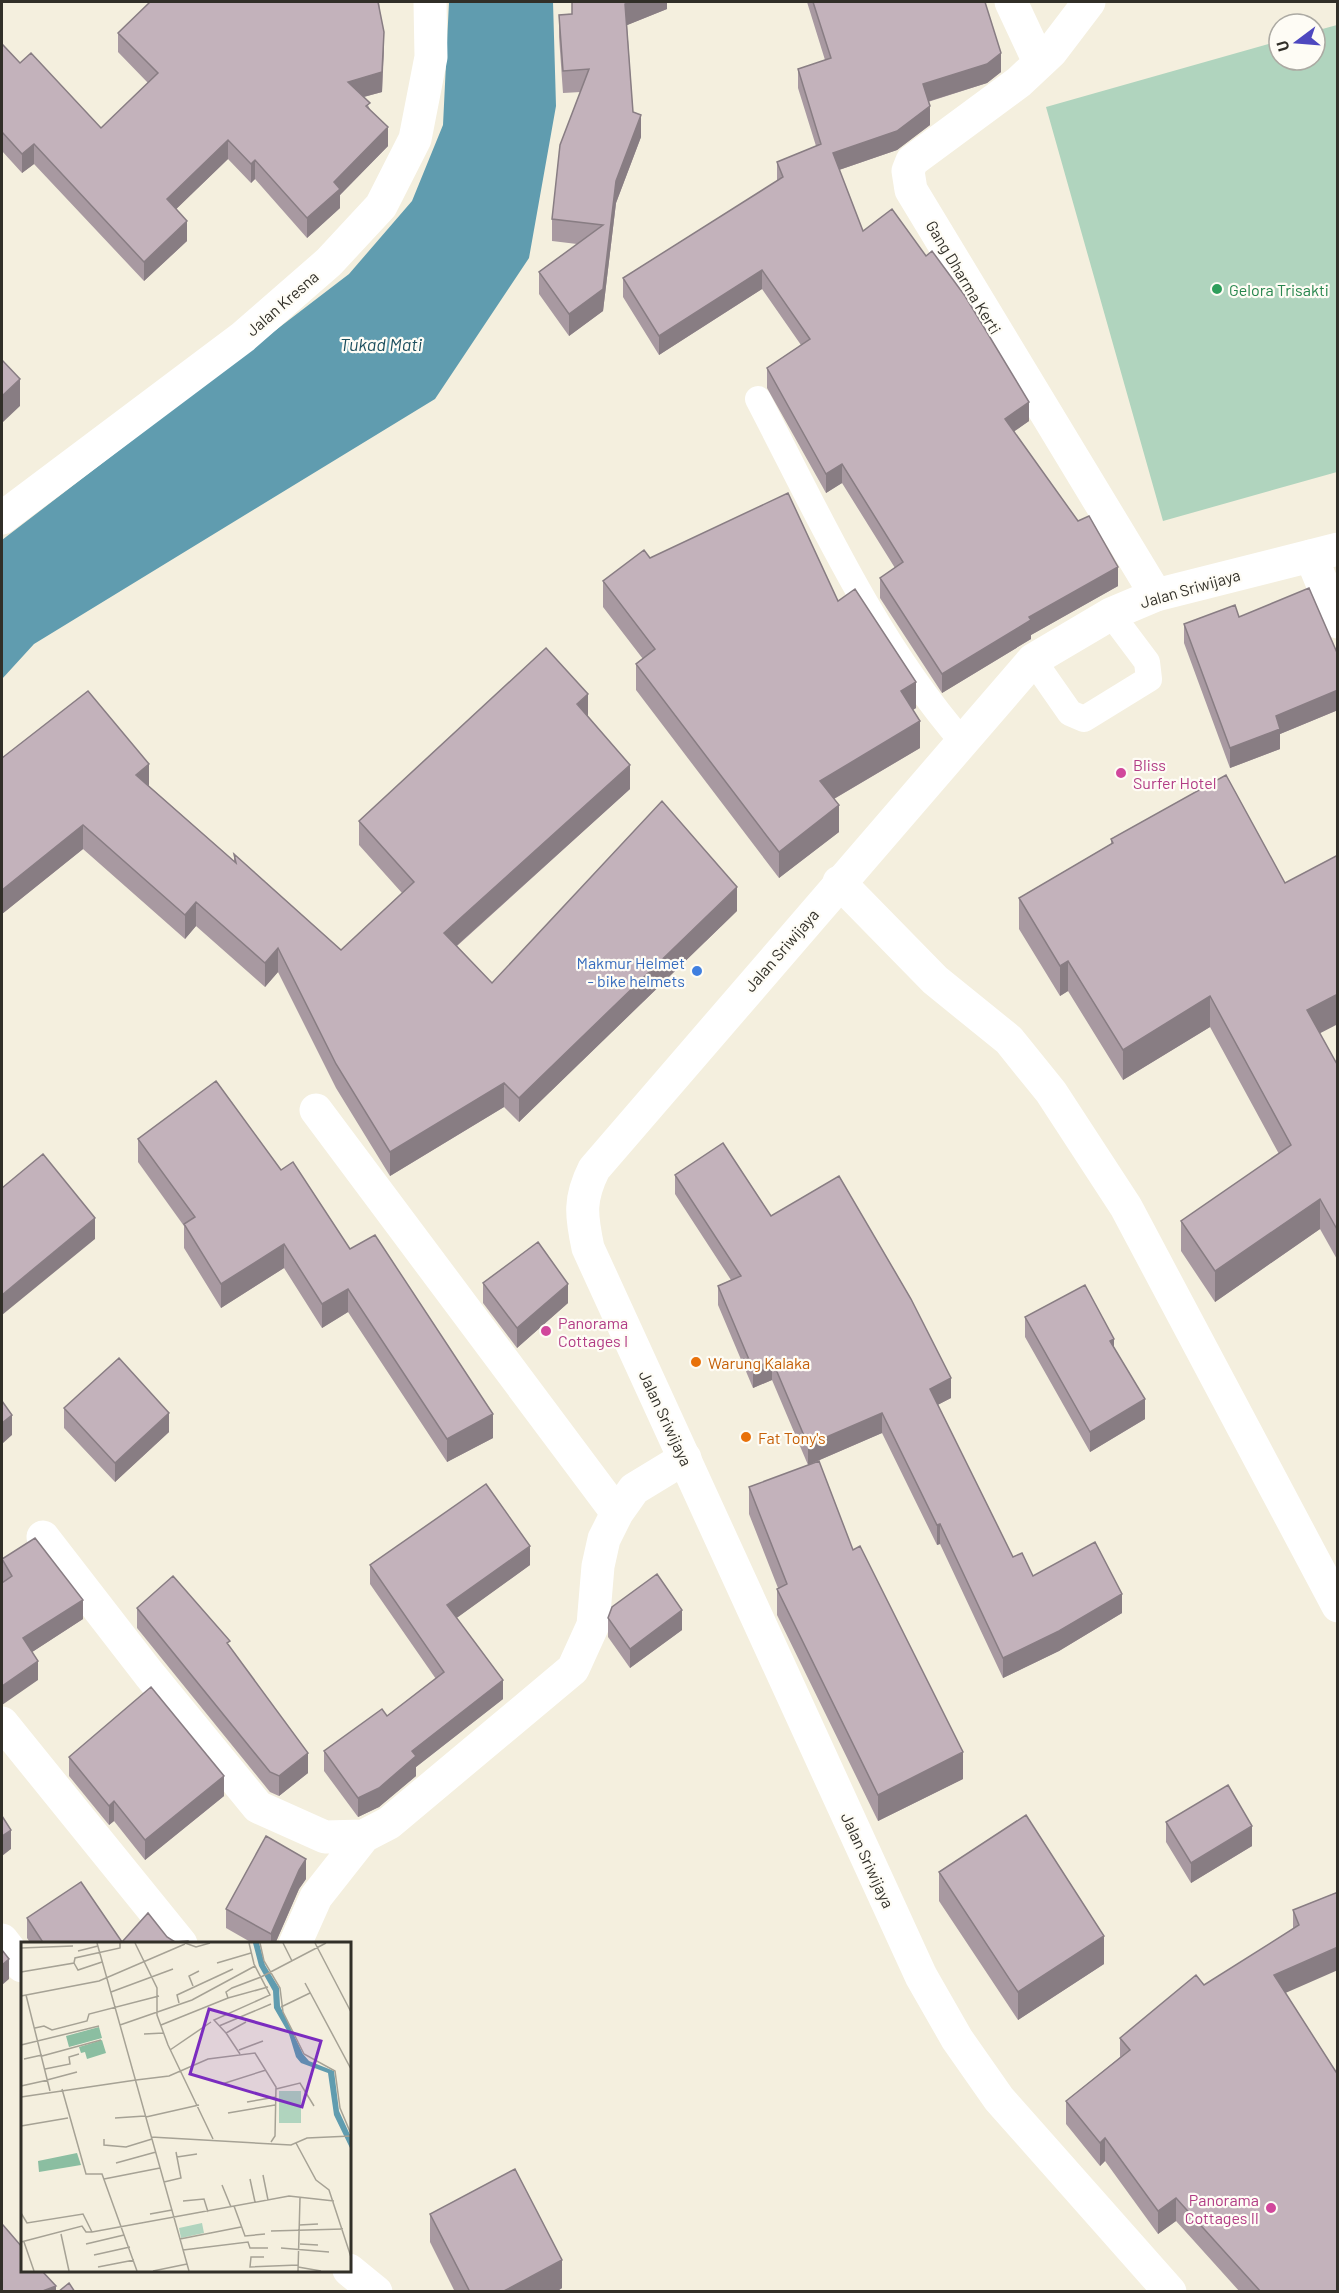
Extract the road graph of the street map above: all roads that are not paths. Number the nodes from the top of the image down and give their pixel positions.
1 (430, 2) edge
2 (1011, 2) edge
3 (1089, 2) edge
4 (1039, 62) junction
5 (758, 399) dead end
6 (2, 518) edge
7 (1324, 552) edge
8 (1156, 595) junction
9 (1111, 614) junction
10 (1338, 622) edge
11 (1033, 660) junction
12 (962, 741) junction
13 (839, 882) junction
14 (316, 1110) dead end
15 (685, 1458) junction
16 (617, 1513) junction
17 (44, 1537) dead end
18 (1338, 1606) edge
19 (2, 1724) edge
20 (364, 1836) junction
21 (2, 1940) edge
22 (180, 1942) edge
23 (296, 1942) edge
24 (21, 1965) edge
25 (350, 2272) edge
26 (376, 2292) edge
27 (1170, 2292) edge

1 - 6 street, Jalan Kresna
2 - 4 street
3 - 4 street, Gang Dharma Kerti
4 - 8 street, Gang Dharma Kerti
5 - 12 lane
7 - 8 street, Jalan Sriwijaya
7 - 10 street
8 - 9 street, Jalan Sriwijaya
9 - 11 street, Jalan Sriwijaya
9 - 11 lane
11 - 12 street, Jalan Sriwijaya
12 - 13 street, Jalan Sriwijaya
13 - 15 street, Jalan Sriwijaya
13 - 18 street
14 - 16 street
15 - 16 street
15 - 27 street, Jalan Sriwijaya
16 - 20 street
17 - 20 street
19 - 22 street
20 - 23 street
21 - 24 street
25 - 26 street

